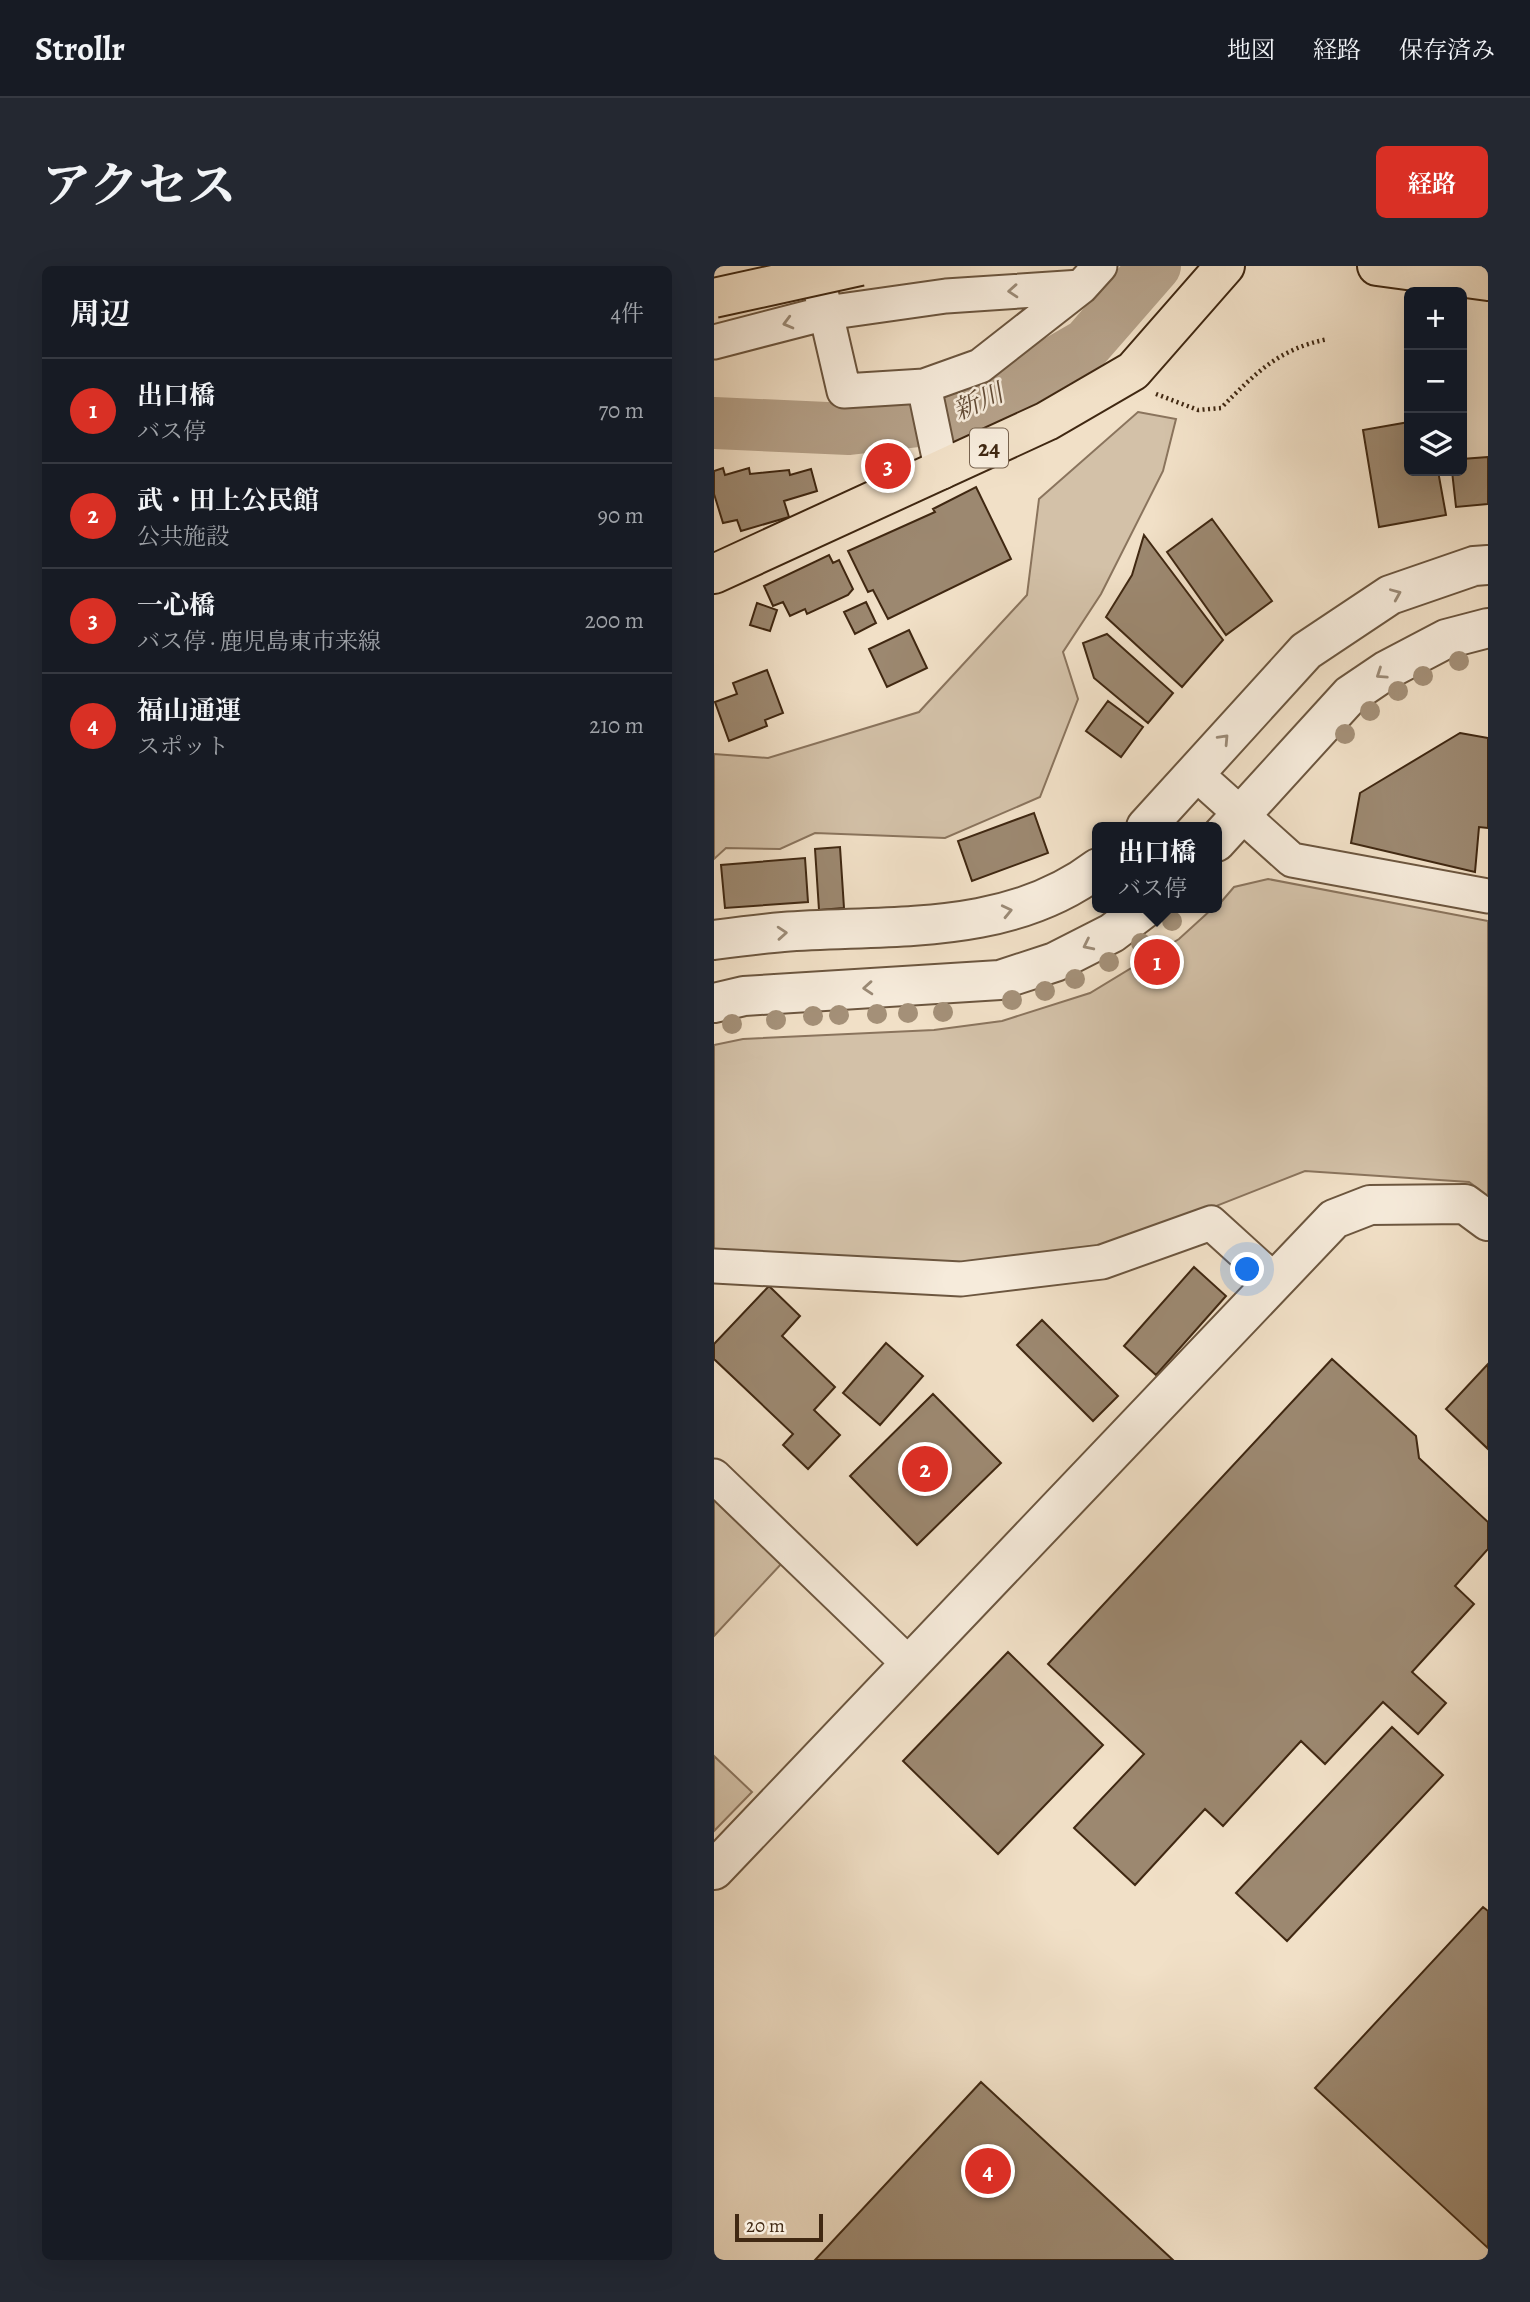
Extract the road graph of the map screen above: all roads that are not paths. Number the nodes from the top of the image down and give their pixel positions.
1 (774, 266) edge
2 (816, 266) edge
3 (860, 266) edge
4 (1225, 266) edge
5 (1377, 266) edge
6 (1090, 276) edge
7 (1488, 281) edge
8 (714, 291) edge
9 (714, 299) edge
10 (826, 313) junction
11 (714, 342) edge
12 (924, 386) junction
13 (942, 472) junction
14 (1488, 565) edge
15 (714, 574) edge
16 (1488, 628) edge
17 (1194, 772) junction
18 (1150, 822) edge
19 (1228, 829) edge
20 (1092, 872) edge
21 (1488, 897) edge
22 (1138, 913) edge
23 (714, 940) edge
24 (714, 1003) edge
25 (1488, 1221) edge
26 (714, 1266) edge
27 (1276, 1282) junction
28 (714, 1476) edge
29 (911, 1665) junction
30 (714, 1870) edge

1 - 8 main road
2 - 10 street
3 - 9 main road, bridge
4 - 13 main road, 24
5 - 7 main road
6 -> 10 street
6 - 12 street
10 -> 11 street
10 - 12 street
12 - 13 street
13 - 15 main road, 24
17 -> 14 street
16 -> 19 street
17 - 18 street
17 - 19 street
19 - 21 street
23 -> 20 street
22 -> 24 street
25 - 27 street
26 - 27 street
27 - 29 street
28 - 29 street
29 - 30 street

